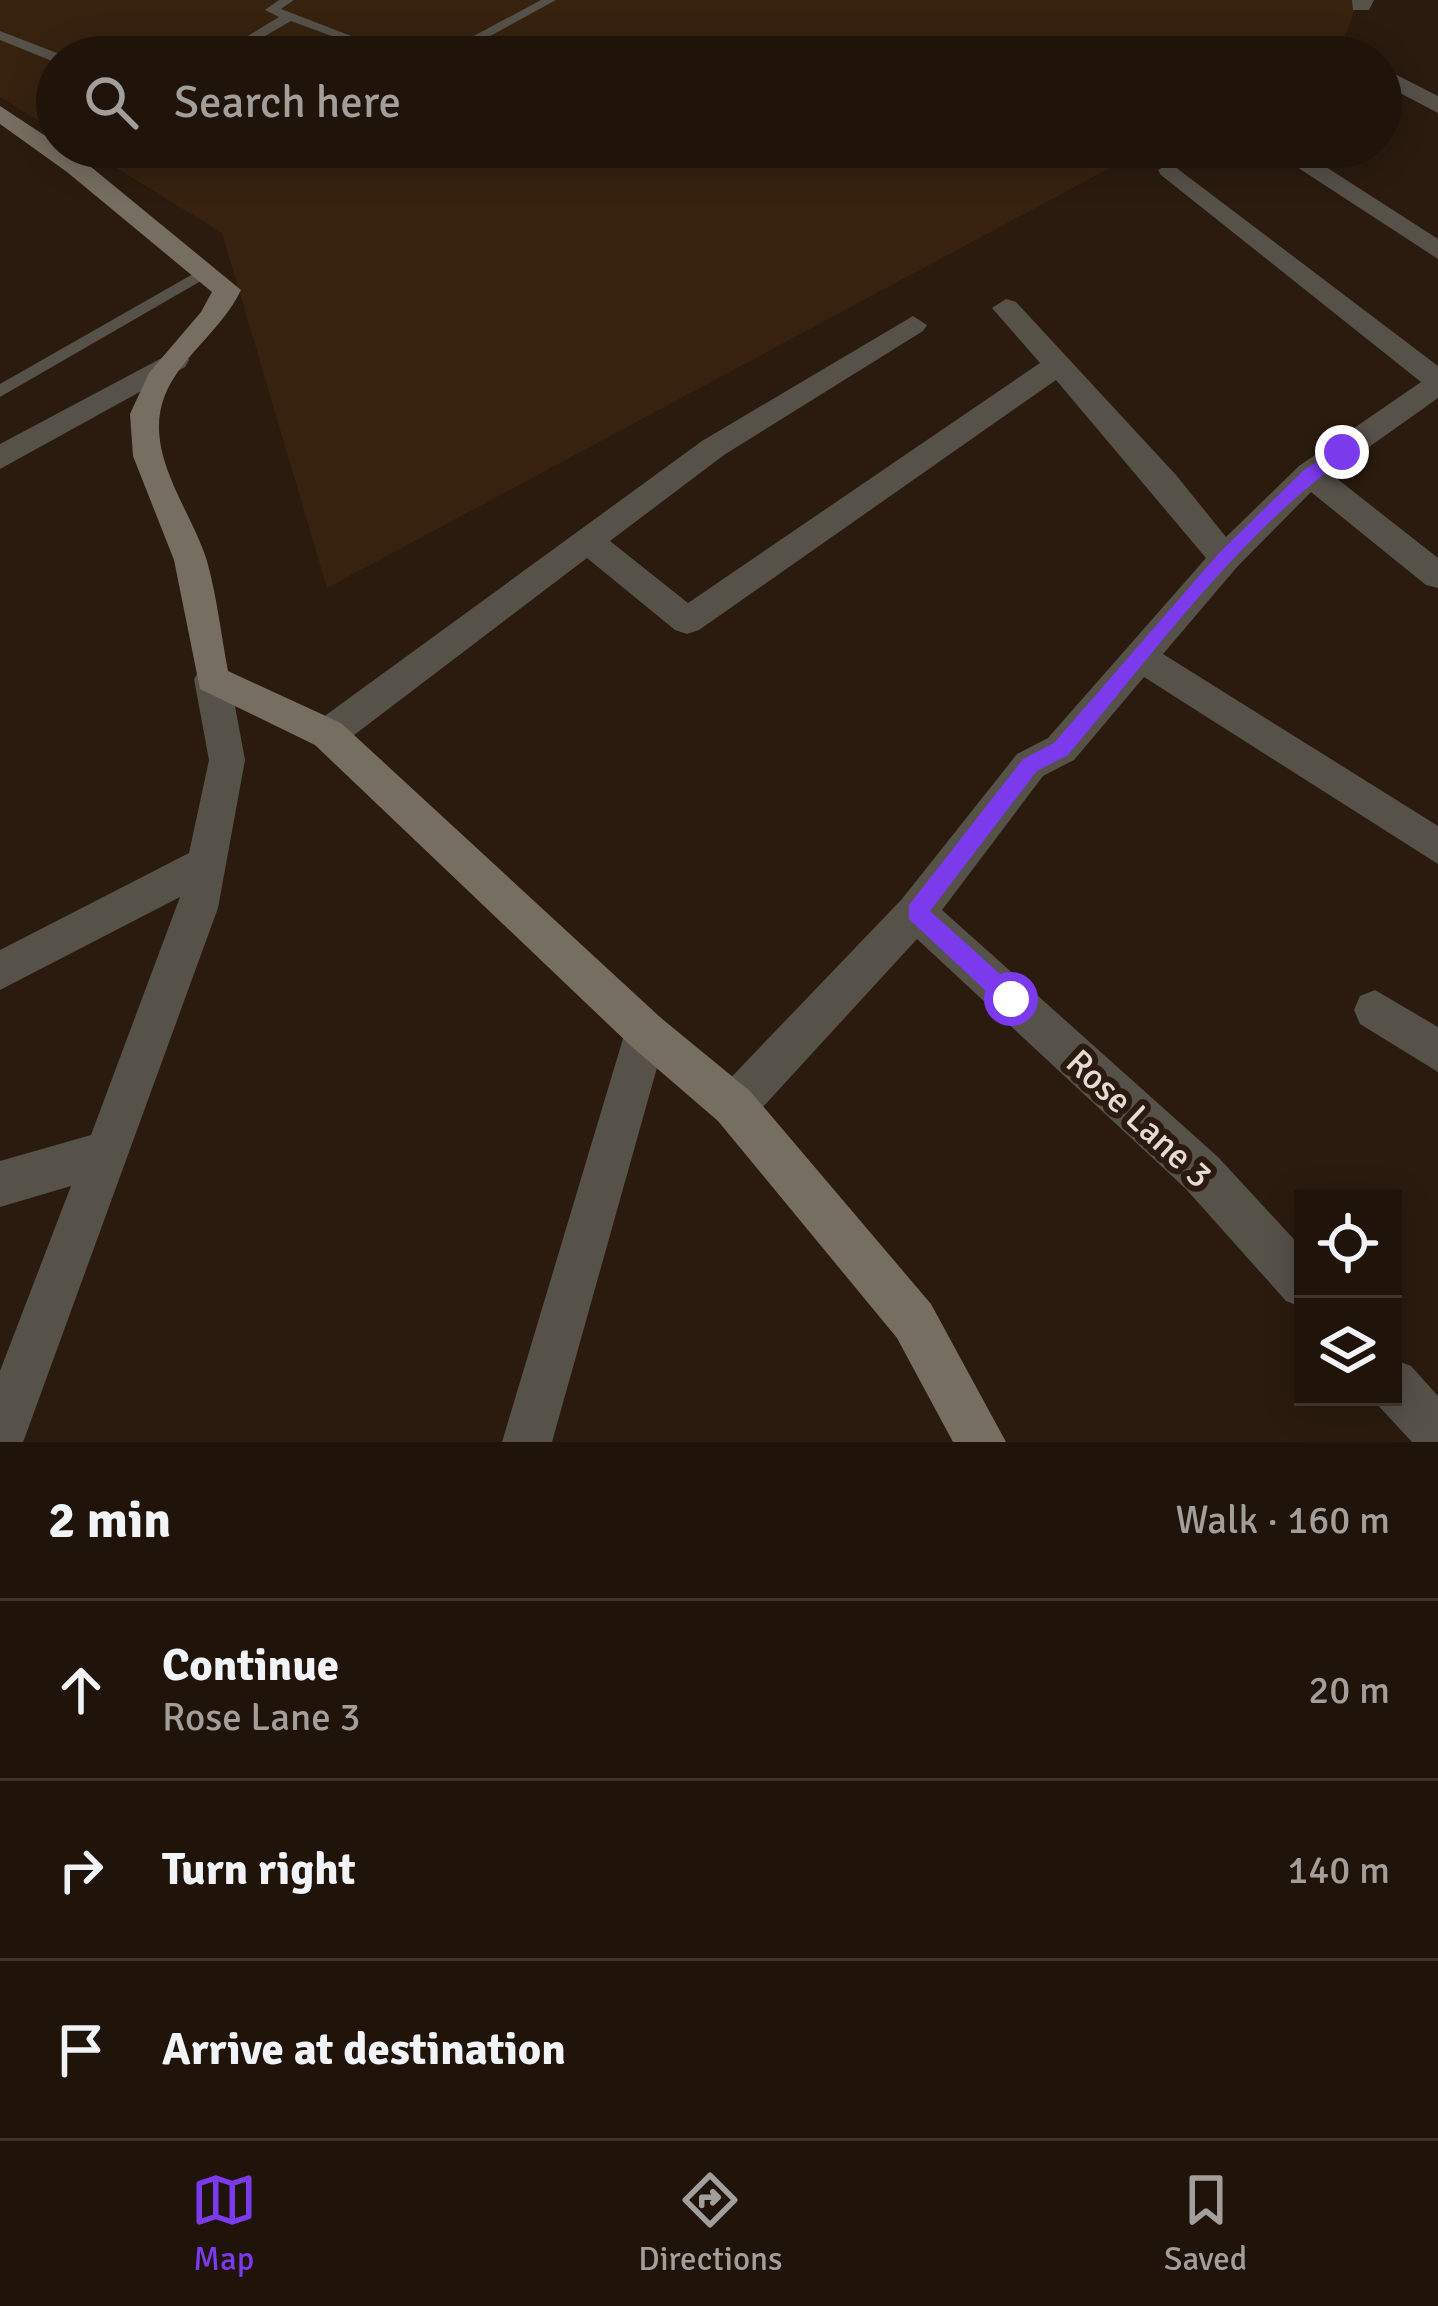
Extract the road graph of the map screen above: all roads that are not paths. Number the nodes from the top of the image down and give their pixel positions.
1 (289, 0) edge
2 (550, 0) edge
3 (289, 17) junction
4 (0, 35) edge
5 (256, 36) edge
6 (344, 36) edge
7 (481, 36) edge
8 (36, 50) edge
9 (1402, 86) edge
10 (1438, 106) edge
11 (0, 113) edge
12 (36, 141) edge
13 (72, 168) edge
14 (1310, 168) edge
15 (1170, 170) dead end
16 (1438, 251) edge
17 (207, 272) junction
18 (1006, 308) dead end
19 (914, 325) dead end
20 (176, 360) junction
21 (1058, 365) junction
22 (1438, 382) edge
23 (0, 391) edge
24 (0, 458) edge
25 (1310, 474) junction
26 (588, 541) junction
27 (1225, 558) junction
28 (1438, 576) edge
29 (1140, 657) junction
30 (212, 679) junction
31 (328, 734) junction
32 (1438, 847) edge
33 (207, 863) junction
34 (916, 912) junction
35 (0, 971) edge
36 (1375, 1010) dead end
37 (646, 1032) junction
38 (1438, 1051) edge
39 (734, 1106) junction
40 (106, 1153) junction
41 (0, 1184) edge
42 (1294, 1274) edge
43 (1402, 1394) edge
44 (1438, 1433) edge
45 (0, 1437) edge
46 (527, 1442) edge
47 (982, 1442) edge

1 - 3 lane
2 - 7 lane
3 - 5 lane
3 - 6 lane
4 - 8 lane
9 - 10 street
11 - 12 street
13 - 17 street
14 - 16 street
15 - 22 street
17 - 20 street
17 - 23 lane
18 - 21 street
19 - 26 street
20 - 24 street
20 - 30 street
21 - 26 street
21 - 27 street
22 - 25 street
25 - 27 street
25 - 28 street
26 - 31 street
27 - 29 street
29 - 32 street
29 - 34 street
30 - 31 street
30 - 33 street
31 - 37 street
33 - 35 street
33 - 40 street
34 - 39 street
34 - 42 street, Rose Lane 3
36 - 38 street
37 - 39 street
37 - 46 street
39 - 47 street
40 - 41 street
40 - 45 street
43 - 44 street

